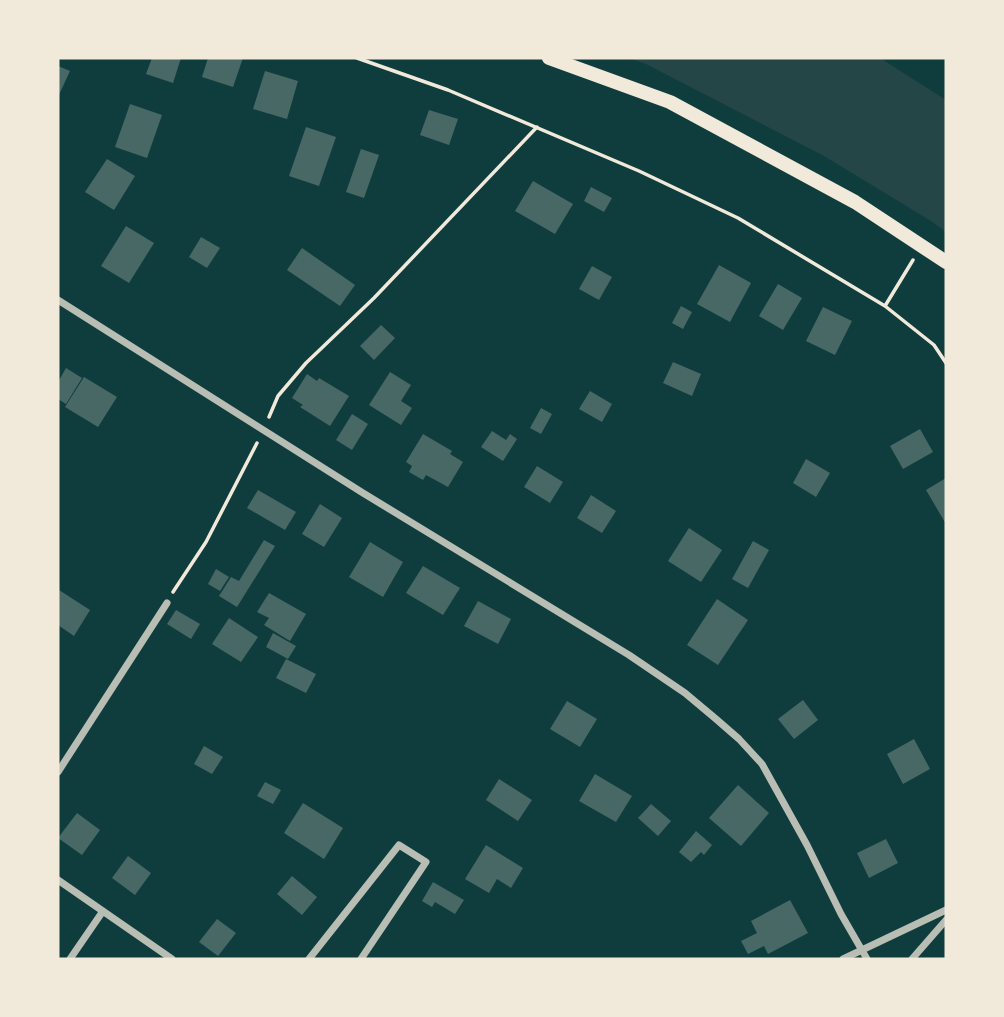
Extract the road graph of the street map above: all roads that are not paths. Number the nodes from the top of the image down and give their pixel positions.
1 (549, 58) edge
2 (946, 262) edge
3 (58, 300) edge
4 (167, 603) road end
5 (58, 772) edge
6 (58, 880) edge
7 (946, 910) edge
8 (103, 911) junction
9 (946, 920) edge
10 (863, 950) junction
11 (70, 959) edge
12 (172, 959) edge
13 (309, 959) edge
14 (361, 959) edge
15 (843, 959) edge
16 (867, 959) edge
17 (912, 959) edge

1 - 2 main road
3 - 10 street
4 - 5 street
6 - 8 street
7 - 10 street
8 - 11 street
8 - 12 street
9 - 17 street
10 - 15 street
10 - 16 street
13 - 14 street

